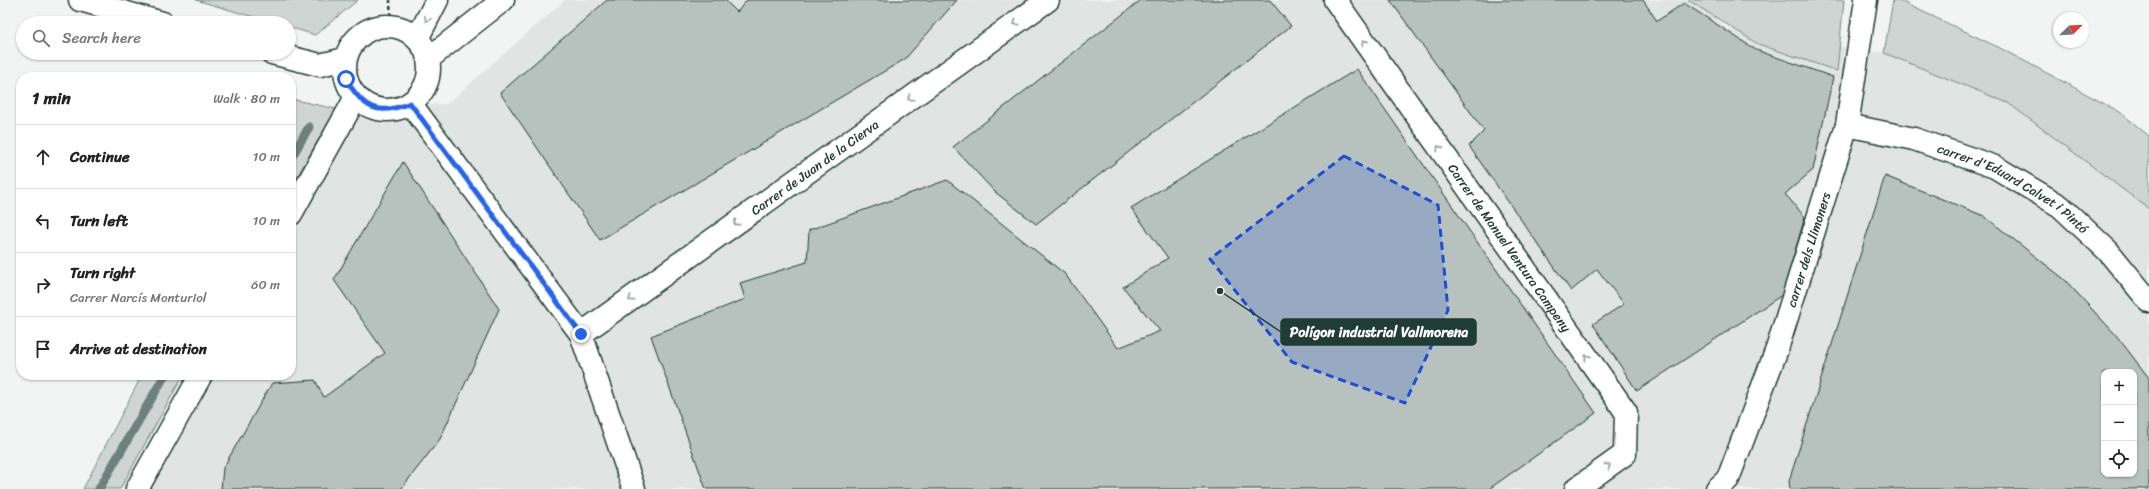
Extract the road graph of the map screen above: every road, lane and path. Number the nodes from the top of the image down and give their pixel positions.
1 (80, 0) edge
2 (390, 0) edge
3 (437, 0) edge
4 (503, 0) edge
5 (1048, 0) edge
6 (1335, 0) edge
7 (1866, 0) edge
8 (138, 16) edge
9 (391, 26) junction
10 (417, 39) junction
11 (296, 59) edge
12 (346, 59) junction
13 (428, 59) junction
14 (356, 97) junction
15 (410, 103) junction
16 (1847, 125) junction
17 (296, 205) edge
18 (2149, 301) edge
19 (581, 334) junction
20 (198, 380) edge
21 (137, 489) edge
22 (634, 489) edge
23 (1576, 489) edge
24 (1718, 489) edge

1 - 8 street
2 - 9 path
3 -> 10 street
4 - 13 street
5 -> 19 street, Carrer de Juan de la Cierva
23 -> 6 street, Carrer de Manuel Ventura Campeny
7 - 16 street, carrer dels Llimoners
9 - 10 street
9 - 12 street
10 - 13 street
11 - 12 street
12 - 14 street
13 - 15 street
14 - 15 street
14 - 17 street
15 - 19 street
16 - 18 street, carrer d'Eduard Calvet i Pintó
16 - 24 street, carrer dels Llimoners
19 - 22 street
20 - 21 street

